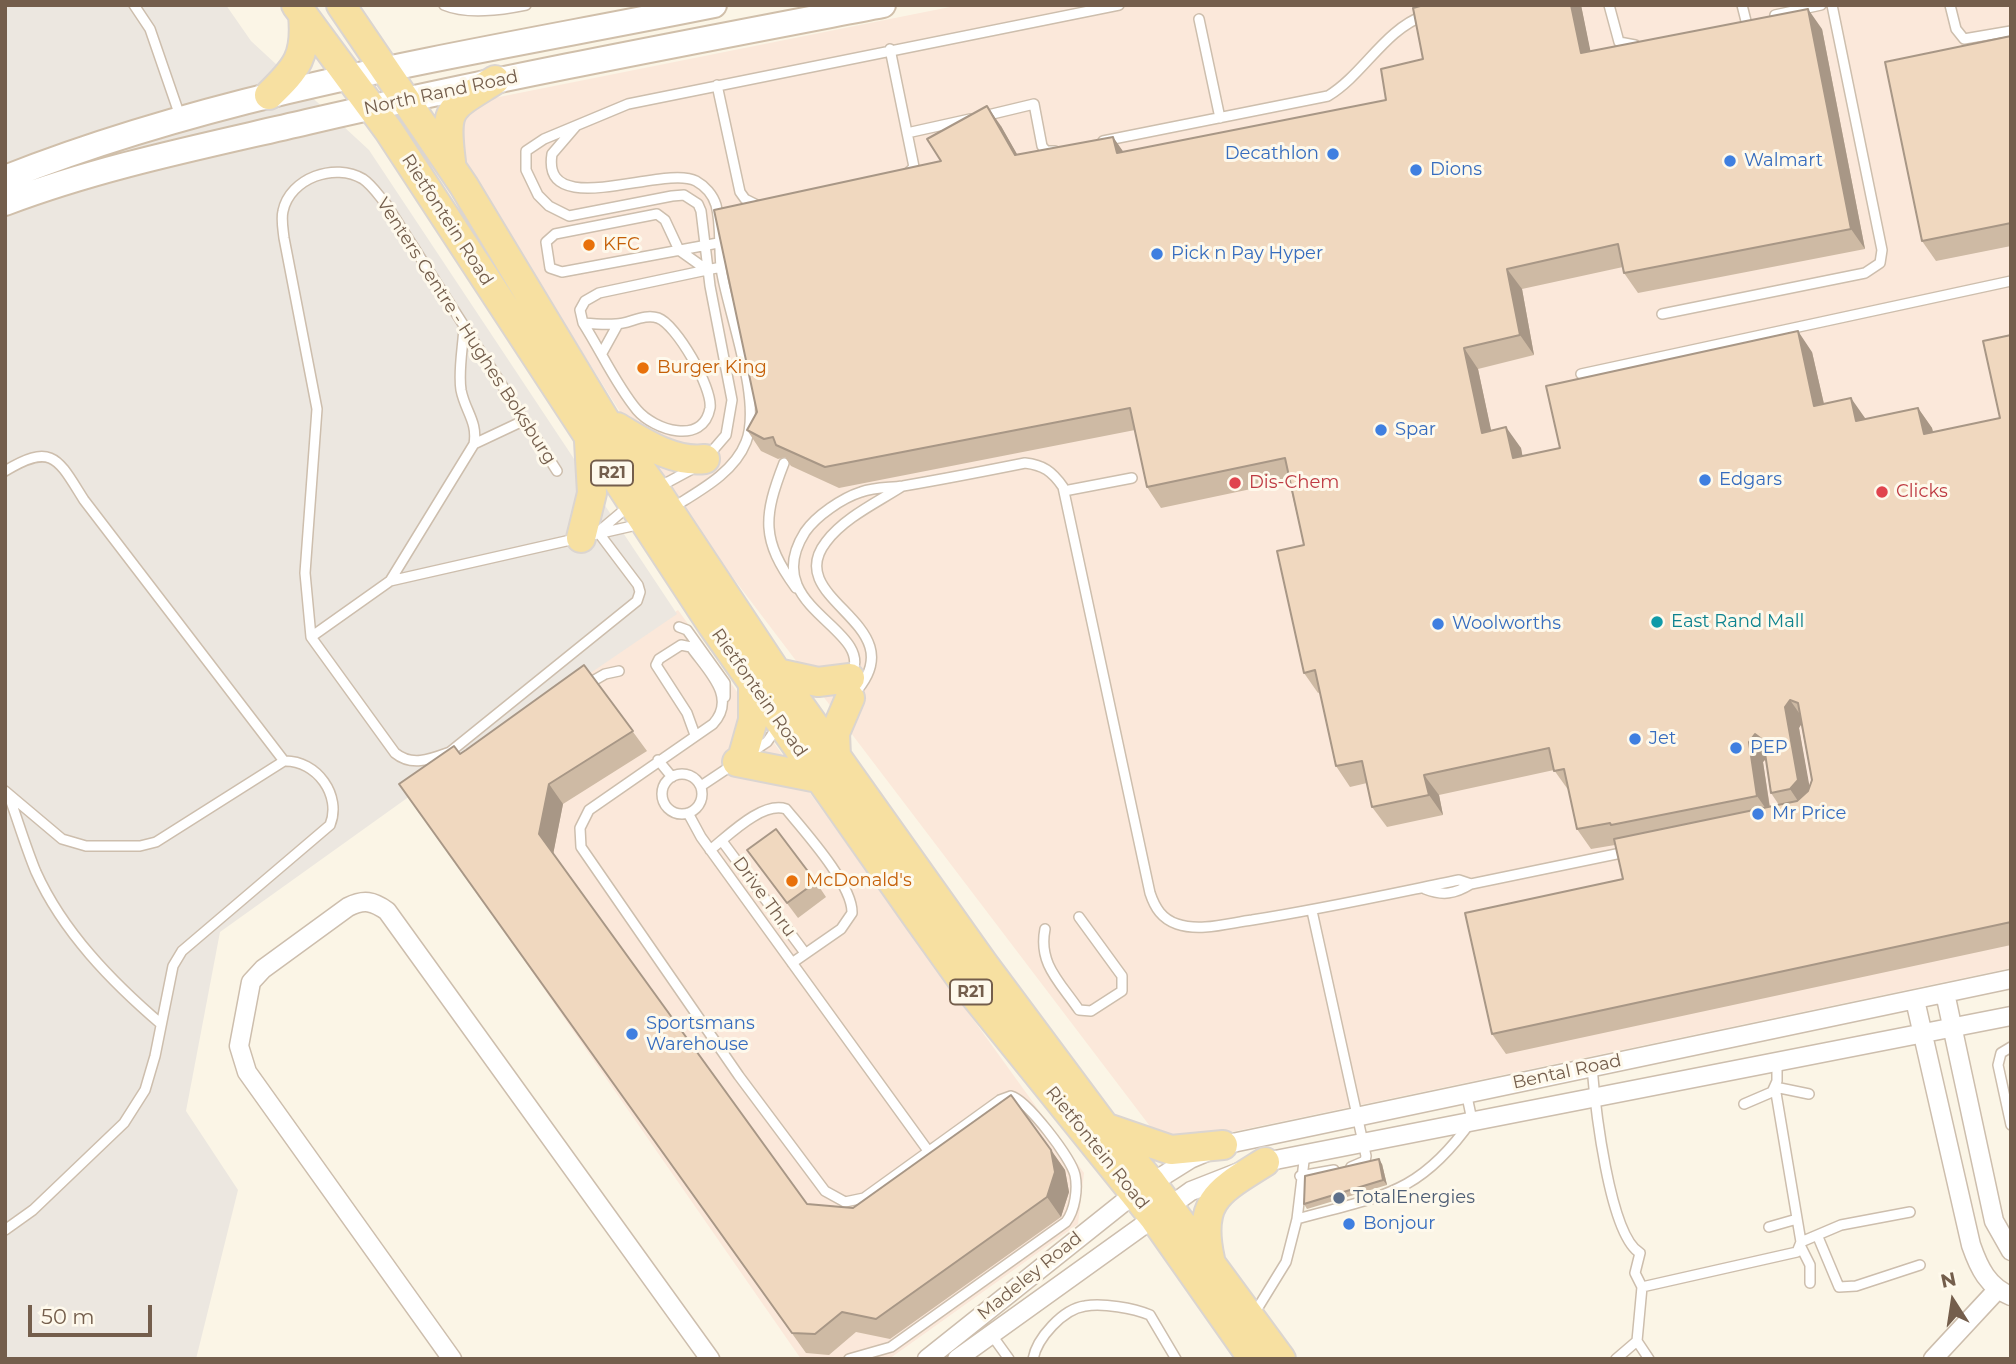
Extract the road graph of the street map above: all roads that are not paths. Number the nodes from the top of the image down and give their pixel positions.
1 (134, 5) edge
2 (341, 5) edge
3 (444, 5) edge
4 (526, 5) edge
5 (714, 5) edge
6 (883, 5) edge
7 (1119, 5) edge
8 (1609, 5) edge
9 (1742, 5) edge
10 (1821, 5) edge
11 (1832, 5) edge
12 (1950, 5) edge
13 (299, 10) edge
14 (1440, 12) edge
15 (800, 13) edge
16 (1768, 17) edge
17 (1199, 19) dead end
18 (1757, 19) edge
19 (1746, 21) junction
20 (1735, 23) edge
21 (2011, 31) edge
22 (1641, 43) edge
23 (890, 49) junction
24 (387, 70) junction
25 (349, 77) junction
26 (495, 80) junction
27 (718, 85) junction
28 (269, 95) junction
29 (407, 98) junction
30 (372, 107) junction
31 (1220, 118) junction
32 (181, 119) junction
33 (576, 126) junction
34 (907, 133) junction
35 (1090, 144) edge
36 (1063, 149) edge
37 (451, 167) junction
38 (900, 177) edge
39 (5, 178) edge
40 (5, 203) edge
41 (764, 206) edge
42 (718, 243) junction
43 (703, 245) junction
44 (679, 250) junction
45 (721, 267) junction
46 (707, 270) junction
47 (2011, 281) edge
48 (1662, 314) dead end
49 (583, 323) junction
50 (618, 324) junction
51 (464, 327) junction
52 (602, 353) junction
53 (1581, 374) dead end
54 (525, 420) junction
55 (597, 429) junction
56 (474, 444) junction
57 (705, 459) junction
58 (784, 463) edge
59 (5, 471) edge
60 (557, 471) dead end
61 (1132, 478) dead end
62 (902, 486) junction
63 (1064, 491) junction
64 (650, 507) junction
65 (589, 535) junction
66 (390, 581) junction
67 (803, 598) junction
68 (679, 627) dead end
69 (310, 638) junction
70 (619, 671) dead end
71 (765, 677) junction
72 (573, 694) edge
73 (724, 701) junction
74 (814, 712) junction
75 (695, 735) junction
76 (835, 756) junction
77 (659, 760) junction
78 (739, 760) junction
79 (284, 761) junction
80 (672, 777) junction
81 (818, 778) junction
82 (701, 786) junction
83 (7, 793) edge
84 (688, 813) junction
85 (722, 841) junction
86 (710, 850) junction
87 (1632, 851) edge
88 (1312, 911) junction
89 (1079, 918) dead end
90 (1045, 929) dead end
91 (805, 953) junction
92 (792, 962) junction
93 (2011, 979) edge
94 (1945, 993) junction
95 (1915, 1000) junction
96 (2011, 1016) edge
97 (161, 1024) junction
98 (1953, 1028) junction
99 (1922, 1035) junction
100 (2011, 1047) edge
101 (1777, 1062) junction
102 (1591, 1067) junction
103 (1775, 1087) junction
104 (1466, 1092) junction
105 (1809, 1094) dead end
106 (1595, 1097) junction
107 (1744, 1104) dead end
108 (1358, 1114) junction
109 (1472, 1120) junction
110 (2011, 1125) edge
111 (1105, 1127) junction
112 (1363, 1141) junction
113 (1223, 1146) junction
114 (929, 1153) junction
115 (1305, 1153) junction
116 (1265, 1162) junction
117 (1300, 1176) junction
118 (1142, 1188) junction
119 (1161, 1212) junction
120 (1910, 1212) dead end
121 (1297, 1219) junction
122 (1797, 1219) junction
123 (1769, 1227) dead end
124 (5, 1230) edge
125 (1818, 1237) junction
126 (1801, 1244) junction
127 (2011, 1251) edge
128 (1211, 1262) junction
129 (1920, 1265) dead end
130 (1810, 1283) dead end
131 (1642, 1287) junction
132 (2004, 1293) edge
133 (1252, 1318) junction
134 (991, 1334) junction
135 (1637, 1341) junction
136 (452, 1359) edge
137 (710, 1359) edge
138 (849, 1359) edge
139 (927, 1359) edge
140 (957, 1359) edge
141 (1009, 1359) edge
142 (1034, 1359) edge
143 (1177, 1359) edge
144 (1253, 1359) edge
145 (1281, 1359) edge
146 (1616, 1359) edge
147 (1649, 1359) edge
148 (1933, 1359) edge

1 - 32 lane
2 - 24 main road, Rietfontein Road / R21
3 - 4 lane
5 - 24 main road, North Rand Road
6 - 15 main road, North Rand Road
7 - 23 lane
8 - 22 lane
9 - 19 lane
10 - 16 lane
11 - 48 lane
12 - 21 lane
13 - 25 main road, Rietfontein Road / R21
13 - 28 main road
14 - 31 lane
15 - 26 main road, North Rand Road
17 - 31 lane
18 - 19 lane
19 - 20 lane
23 - 27 lane
23 - 34 lane
24 - 25 main road, North Rand Road
24 - 29 main road, Rietfontein Road / R21
25 - 28 main road, North Rand Road
25 - 30 main road, Rietfontein Road / R21
26 - 29 main road, North Rand Road
26 - 37 main road
27 - 33 lane
27 - 41 lane
28 - 32 main road, North Rand Road
29 - 30 main road, North Rand Road
29 - 37 main road, Rietfontein Road / R21
30 - 40 main road, North Rand Road
30 - 55 main road, Rietfontein Road / R21
31 - 35 lane
32 - 39 main road, North Rand Road
33 - 42 lane
33 - 43 lane
34 - 36 lane
34 - 38 lane
37 - 55 main road, Rietfontein Road / R21
42 - 43 lane
42 - 45 lane
43 - 44 lane
43 - 46 lane
44 - 44 lane
44 - 46 lane
45 - 46 lane
45 - 64 lane
46 - 49 lane
46 - 57 lane
47 - 53 lane
49 - 50 lane
49 - 52 lane
50 - 52 lane
50 - 52 lane
51 - 54 lane, Venters Centre - Hughes Boksburg
51 - 56 lane
51 - 69 lane, Venters Centre - Hughes Boksburg
54 - 56 lane
54 - 60 lane, Venters Centre - Hughes Boksburg
55 - 57 main road
55 - 64 main road, Rietfontein Road / R21
55 - 65 main road
56 - 66 lane
57 - 64 lane
58 - 67 lane
59 - 79 lane
61 - 63 lane
62 - 63 lane
62 - 67 lane
62 - 74 lane
63 - 88 lane
64 - 65 lane
64 - 65 lane
64 - 71 main road, Rietfontein Road / R21
65 - 66 lane
65 - 69 lane
66 - 69 lane
67 - 74 lane
68 - 73 lane
70 - 72 lane
71 - 74 main road, Rietfontein Road / R21
71 - 74 main road
71 - 78 main road
73 - 75 lane
73 - 75 lane
74 - 76 main road, Rietfontein Road / R21
74 - 76 main road
74 - 78 lane
74 - 81 main road, Rietfontein Road / R21
75 - 77 lane
76 - 111 main road, Rietfontein Road / R21
77 - 80 lane
77 - 114 lane
78 - 81 main road
78 - 82 lane
79 - 83 lane
79 - 97 lane
80 - 82 lane
80 - 84 lane
81 - 118 main road, Rietfontein Road / R21
82 - 84 lane
83 - 97 lane
84 - 86 lane
85 - 86 lane
85 - 91 lane, Drive Thru
85 - 91 lane
86 - 92 lane
87 - 88 lane
88 - 108 lane
89 - 90 lane
91 - 92 lane
92 - 114 lane
93 - 94 street, Bental Road
94 - 95 street, Bental Road
94 - 98 street
95 - 99 street
95 - 102 street, Bental Road
96 - 98 street, Bental Road
97 - 124 lane
98 - 99 street, Bental Road
98 - 127 street
99 - 101 street, Bental Road
99 - 132 street
100 - 110 lane
101 - 103 lane
101 - 106 street, Bental Road
102 - 104 street, Bental Road
102 - 106 lane
103 - 105 lane
103 - 107 lane
103 - 122 lane
104 - 108 street, Bental Road
104 - 109 lane
106 - 109 street, Bental Road
106 - 131 lane
108 - 112 lane
108 - 113 street, Bental Road
109 - 112 street, Bental Road
109 - 121 lane
111 - 113 main road
111 - 118 main road, Rietfontein Road / R21
112 - 115 street, Bental Road
112 - 117 lane
113 - 118 street, Bental Road
114 - 138 lane
115 - 116 street, Bental Road
115 - 117 lane
116 - 119 street, Bental Road
116 - 128 main road
117 - 121 lane
118 - 119 main road, Rietfontein Road / R21
118 - 139 street, Madeley Road
119 - 128 main road, Rietfontein Road / R21
119 - 134 street, Madeley Road
119 - 144 main road, Rietfontein Road / R21
120 - 125 lane
121 - 133 lane
122 - 123 lane
122 - 126 lane
125 - 126 lane
125 - 129 lane
126 - 130 lane
126 - 131 lane
128 - 133 main road, Rietfontein Road / R21
131 - 135 lane
132 - 148 street
133 - 145 main road, Rietfontein Road / R21
134 - 140 street, Madeley Road
134 - 141 lane
135 - 146 lane
135 - 147 lane
136 - 137 street
142 - 143 lane

